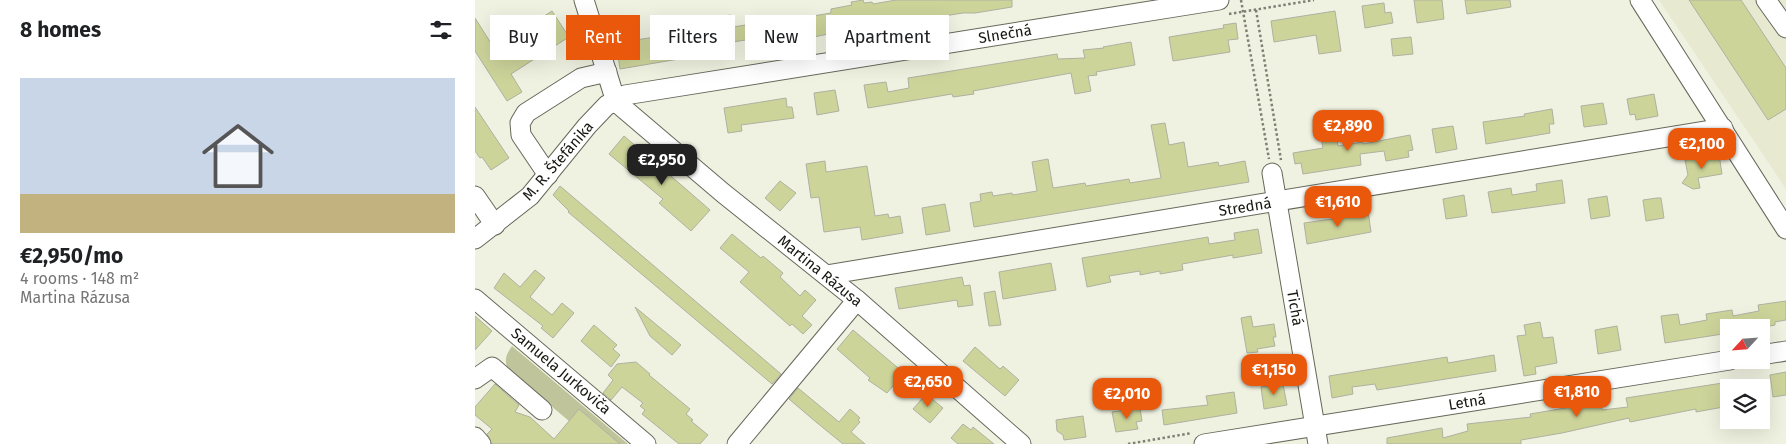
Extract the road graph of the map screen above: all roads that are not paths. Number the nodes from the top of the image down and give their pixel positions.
1 (584, 0) edge
2 (1219, 0) edge
3 (1640, 0) edge
4 (1766, 0) edge
5 (1146, 6) edge
6 (1786, 28) edge
7 (607, 72) junction
8 (616, 102) junction
9 (1723, 128) junction
10 (1276, 166) road end
11 (548, 174) junction
12 (475, 196) edge
13 (1277, 201) junction
14 (495, 225) junction
15 (1786, 229) edge
16 (475, 240) edge
17 (826, 275) junction
18 (475, 299) edge
19 (857, 300) junction
20 (1786, 351) edge
21 (1770, 354) edge
22 (1720, 362) edge
23 (475, 379) edge
24 (542, 410) dead end
25 (1317, 435) edge
26 (475, 437) edge
27 (481, 444) edge
28 (646, 444) edge
29 (737, 444) edge
30 (1021, 444) edge
31 (1204, 444) edge

1 - 7 street
2 - 5 street, Slnečná
3 - 9 street
4 - 6 street
5 - 8 street, Slnečná
7 - 8 street
7 - 11 street
8 - 11 street, M. R. Štefánika
8 - 17 street, Martina Rázusa
9 - 13 street, Stredná
9 - 15 street
10 - 13 street, Tichá
11 - 14 street, M. R. Štefánika
12 - 14 street
13 - 17 street, Stredná
13 - 25 street, Tichá
14 - 16 street, M. R. Štefánika
17 - 19 street, Martina Rázusa
18 - 28 street, Samuela Jurkoviča
19 - 29 street
19 - 30 street, Martina Rázusa
20 - 21 street
22 - 25 street, Letná
23 - 24 street
25 - 31 street, Letná
26 - 27 street

